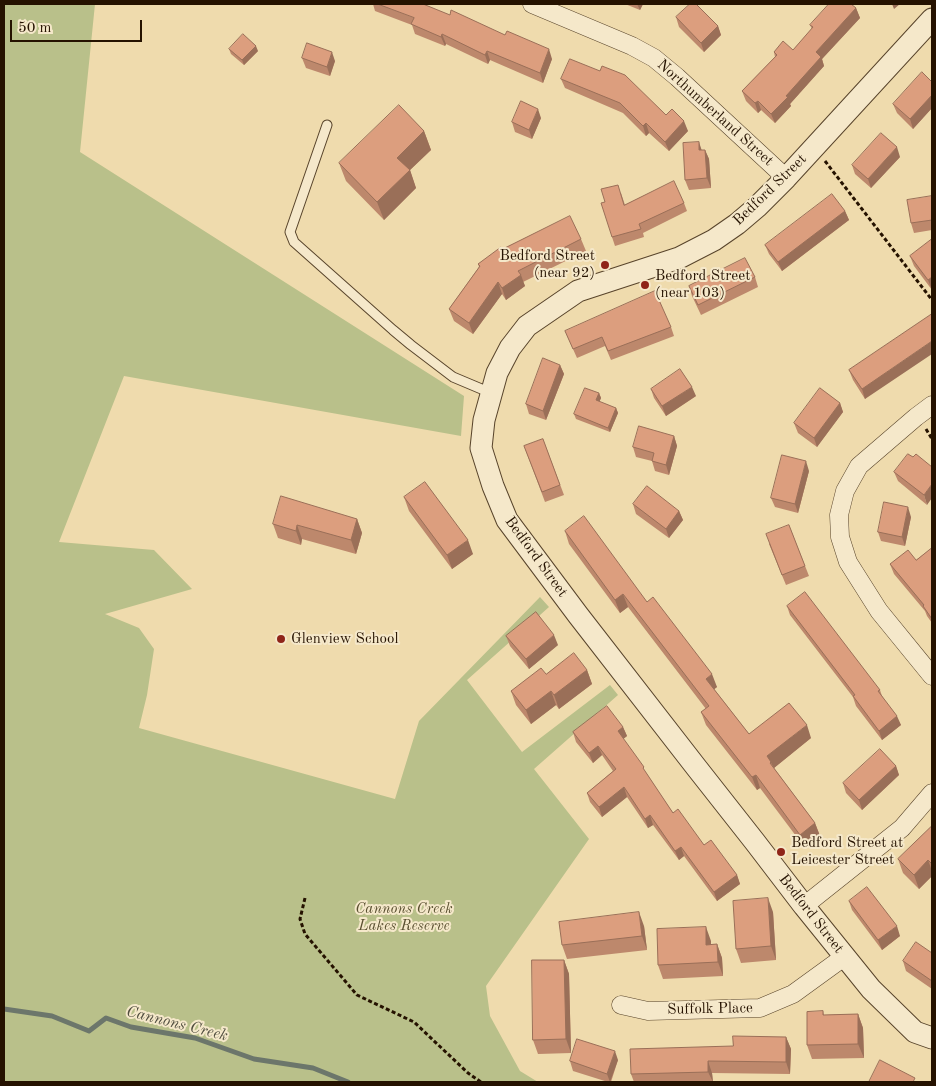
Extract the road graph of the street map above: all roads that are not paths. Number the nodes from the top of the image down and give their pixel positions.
1 (532, 4) edge
2 (932, 19) edge
3 (327, 125) dead end
4 (786, 178) junction
5 (491, 393) junction
6 (932, 405) edge
7 (932, 676) edge
8 (932, 793) edge
9 (804, 906) junction
10 (844, 957) junction
11 (621, 1005) dead end
12 (932, 1038) edge

1 - 4 street, Northumberland Street
2 - 4 street, Bedford Street
3 - 5 lane
4 - 5 street, Bedford Street
5 - 9 street, Bedford Street
6 - 7 street
8 - 9 street
9 - 10 street, Bedford Street
10 - 11 street, Suffolk Place
10 - 12 street, Bedford Street

